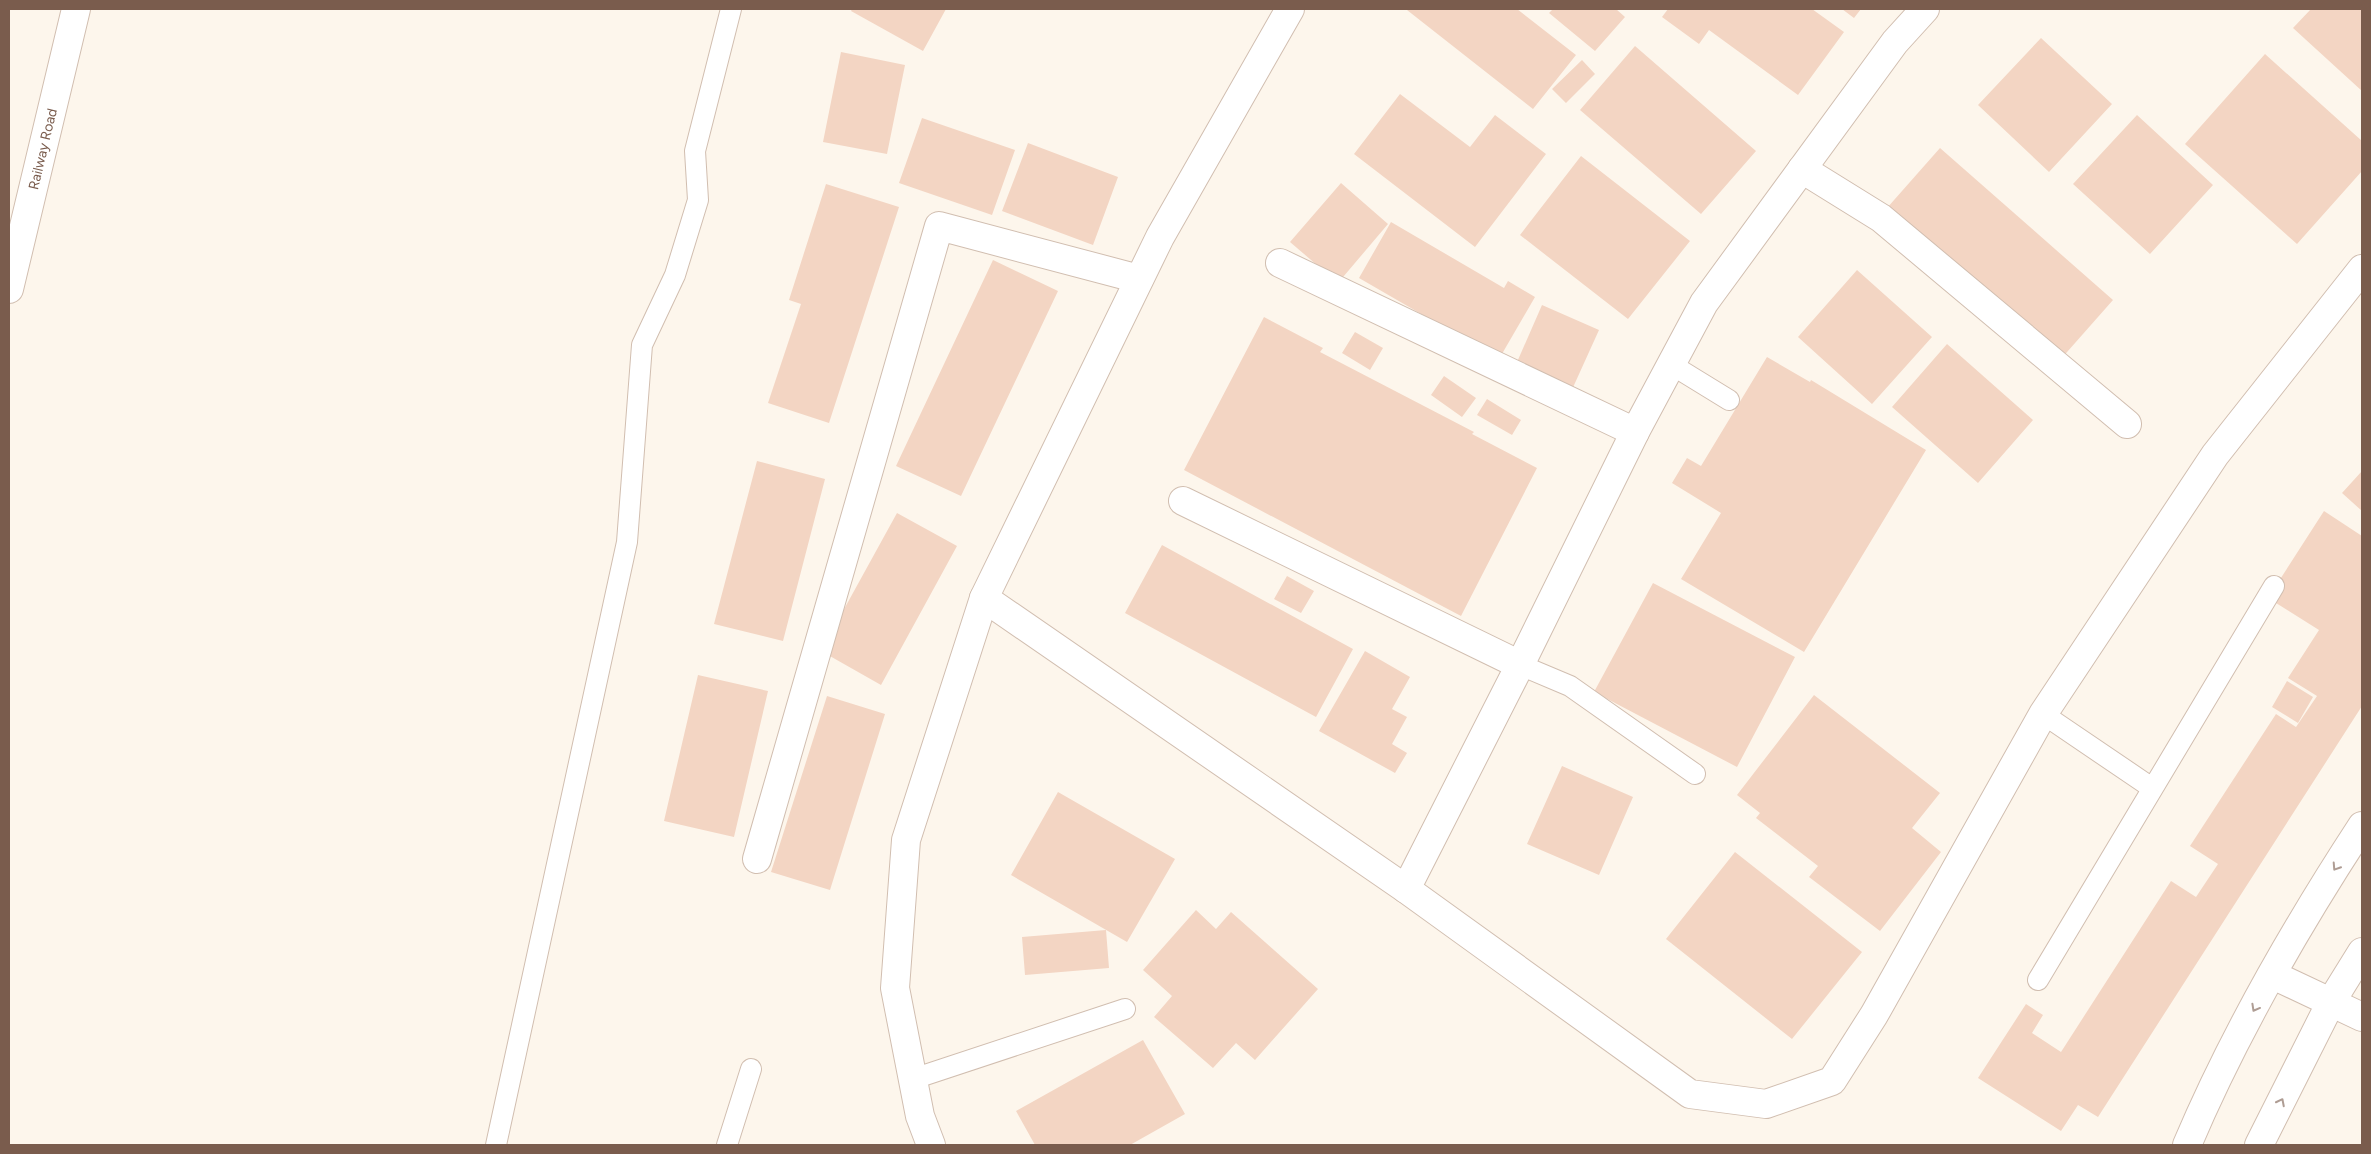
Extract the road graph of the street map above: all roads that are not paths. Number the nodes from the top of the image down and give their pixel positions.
1 (76, 9) edge
2 (732, 9) edge
3 (1925, 9) edge
4 (1284, 10) edge
5 (1802, 169) junction
6 (1280, 263) dead end
7 (2362, 269) edge
8 (1139, 279) junction
9 (9, 289) edge
10 (1672, 365) junction
11 (1730, 400) dead end
12 (2127, 424) dead end
13 (1635, 432) junction
14 (1183, 501) dead end
15 (2274, 586) dead end
16 (984, 598) junction
17 (1520, 665) junction
18 (2043, 714) junction
19 (1695, 774) dead end
20 (2152, 788) junction
21 (2362, 826) edge
22 (757, 859) dead end
23 (1406, 889) junction
24 (2362, 952) edge
25 (2273, 975) junction
26 (2038, 980) dead end
27 (2332, 1002) junction
28 (1125, 1009) dead end
29 (2362, 1017) edge
30 (750, 1069) dead end
31 (913, 1079) junction
32 (496, 1145) edge
33 (726, 1145) edge
34 (931, 1145) edge
35 (2187, 1145) edge
36 (2258, 1145) edge

1 - 9 street, Railway Road
2 - 32 lane
3 - 5 street
4 - 8 street
5 - 10 street
5 - 12 street
6 - 13 street
7 - 18 street
8 - 16 street
8 - 22 street
10 - 11 lane
10 - 13 street
13 - 17 street
14 - 17 street
15 - 20 lane
16 - 23 street
16 - 31 street
17 - 19 lane
17 - 23 street
18 - 20 lane
18 - 23 street
20 - 26 lane
21 -> 25 street
24 - 27 street
25 - 27 street
25 -> 35 street
27 - 29 street
36 -> 27 street
28 - 31 lane
30 - 33 lane
31 - 34 street

